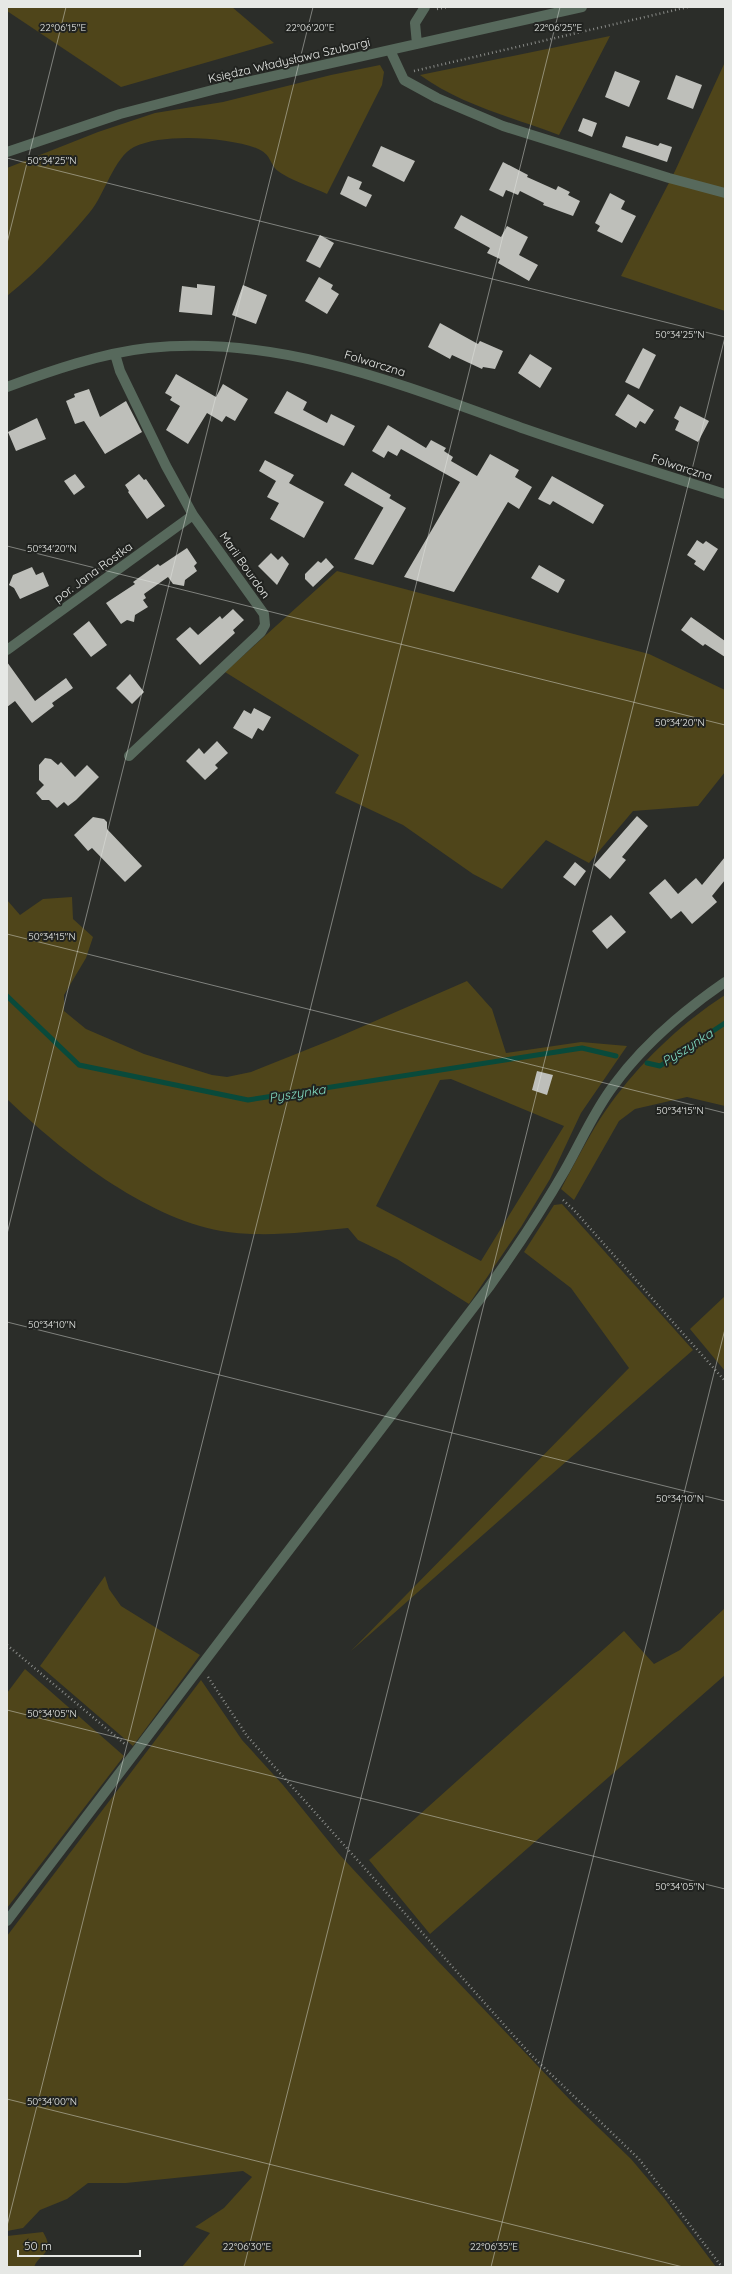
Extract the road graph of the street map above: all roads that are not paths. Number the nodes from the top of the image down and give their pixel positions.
1 (425, 7) edge
2 (582, 7) edge
3 (417, 44) junction
4 (390, 50) junction
5 (7, 152) edge
6 (725, 193) edge
7 (115, 354) junction
8 (7, 387) edge
9 (725, 494) edge
10 (193, 515) junction
11 (7, 650) edge
12 (129, 756) dead end
13 (725, 982) edge
14 (7, 1922) edge

1 - 3 street
2 - 3 street, Księdza Władysława Szubargi
3 - 4 street, Księdza Władysława Szubargi
4 - 5 street, Księdza Władysława Szubargi
4 - 6 street
7 - 8 street, Folwarczna
7 - 9 street, Folwarczna
7 - 10 street, Marii Bourdon
10 - 11 street, por. Jana Rostka
10 - 12 street, Marii Bourdon
13 - 14 street

